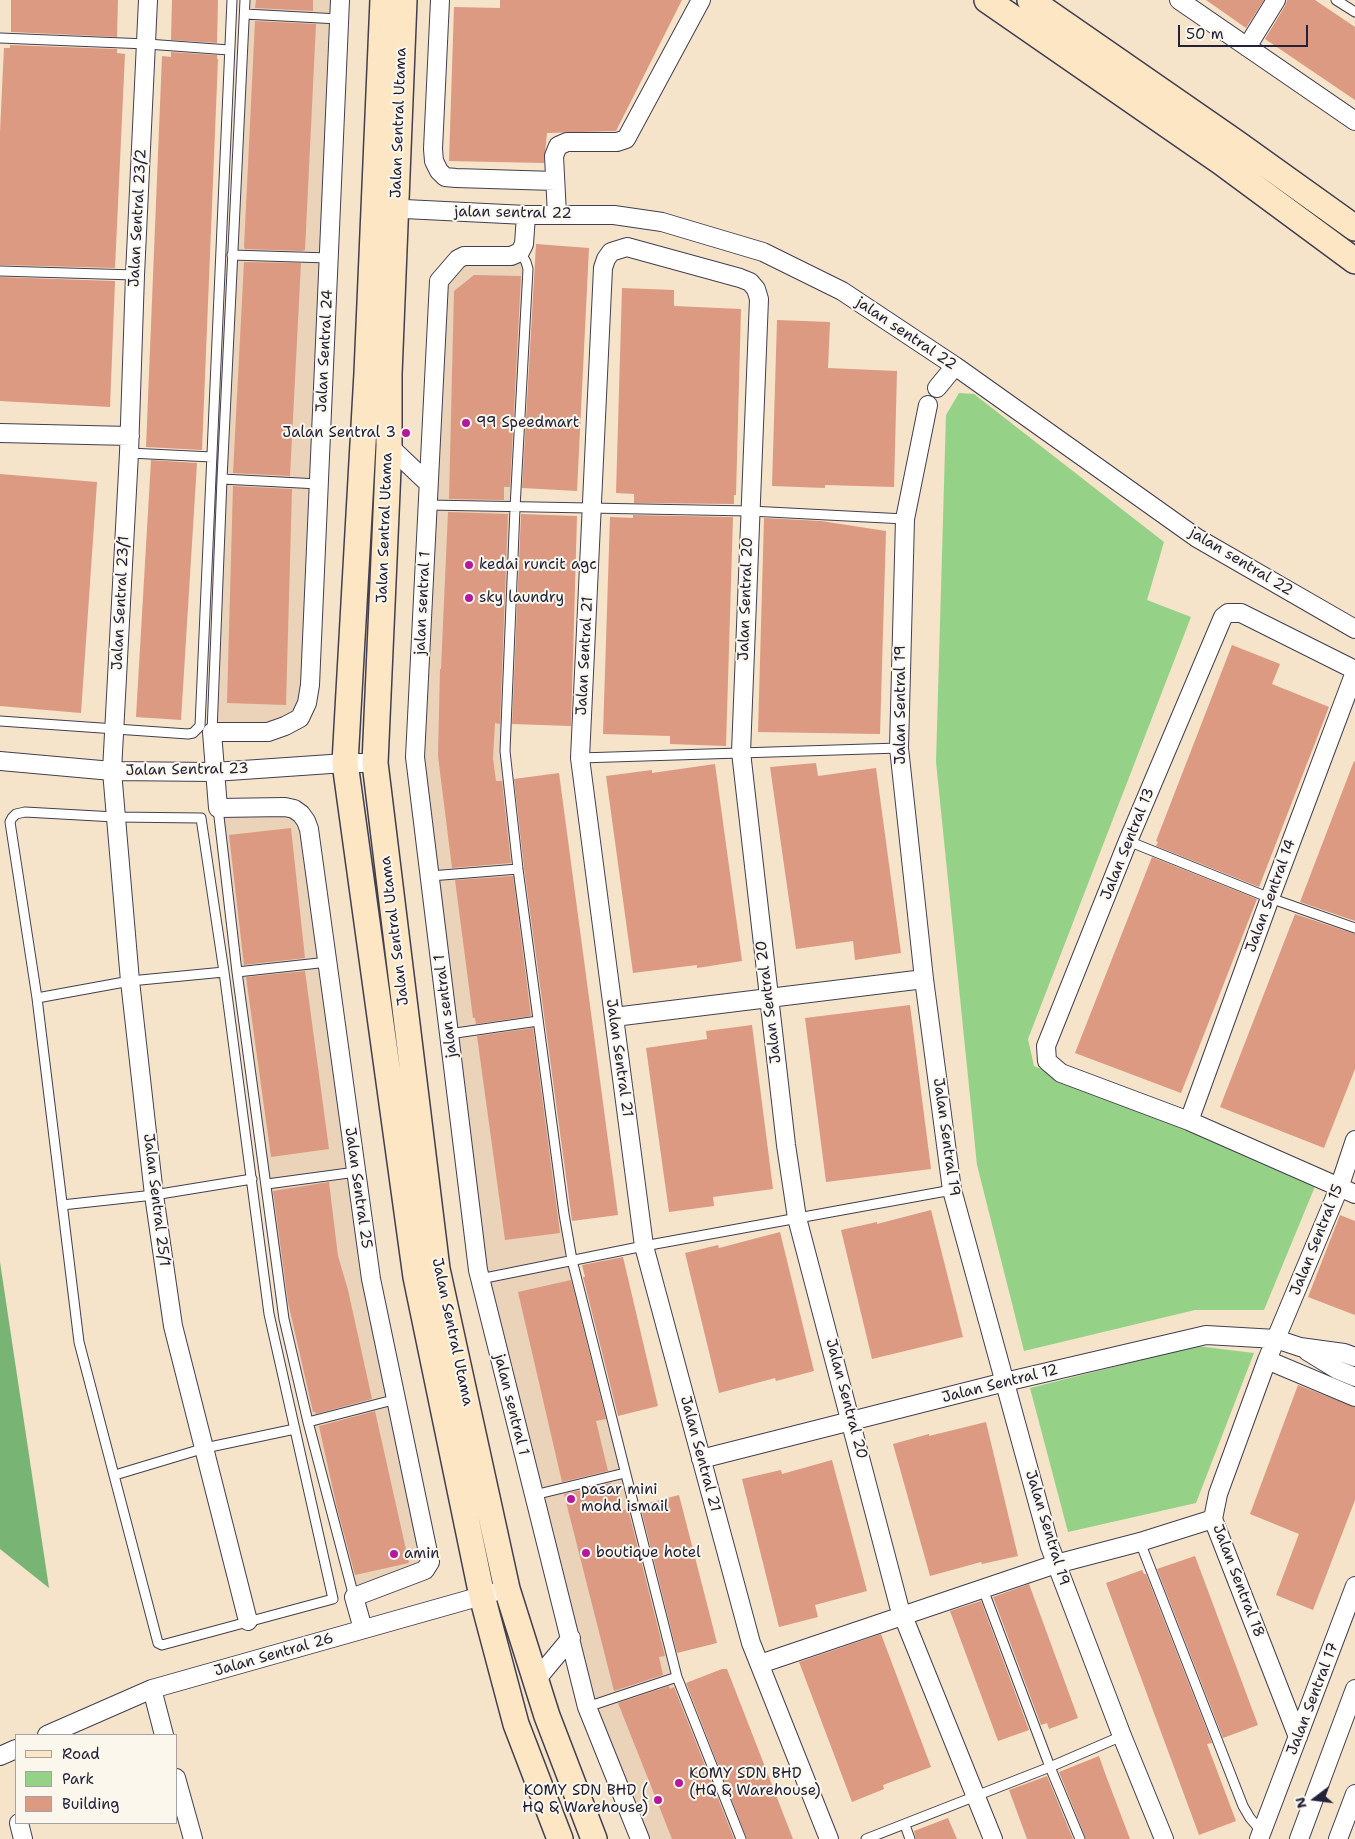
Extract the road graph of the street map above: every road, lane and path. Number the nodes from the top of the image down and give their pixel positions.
1 (148, 0) edge
2 (232, 0) edge
3 (245, 0) edge
4 (340, 0) edge
5 (382, 0) edge
6 (404, 0) edge
7 (440, 0) edge
8 (701, 0) edge
9 (987, 0) edge
10 (1030, 0) edge
11 (1179, 0) edge
12 (1276, 0) edge
13 (1336, 0) edge
14 (1355, 12) edge
15 (245, 14) junction
16 (339, 19) junction
17 (0, 38) edge
18 (147, 44) junction
19 (1247, 47) junction
20 (229, 50) junction
21 (1355, 121) edge
22 (556, 180) junction
23 (385, 208) junction
24 (526, 215) junction
25 (557, 215) junction
26 (1355, 228) edge
27 (520, 252) junction
28 (611, 252) joint
29 (232, 255) junction
30 (329, 258) junction
31 (1355, 260) edge
32 (0, 271) edge
33 (135, 275) junction
34 (955, 366) junction
35 (937, 388) dead end
36 (928, 405) dead end
37 (0, 433) edge
38 (130, 444) junction
39 (389, 446) junction
40 (212, 456) junction
41 (222, 479) junction
42 (428, 483) junction
43 (319, 484) junction
44 (428, 505) junction
45 (515, 508) junction
46 (592, 508) junction
47 (750, 511) junction
48 (905, 518) junction
49 (1355, 629) edge
50 (1355, 671) edge
51 (0, 721) edge
52 (115, 728) junction
53 (212, 732) junction
54 (899, 748) junction
55 (740, 752) junction
56 (580, 758) junction
57 (0, 762) edge
58 (344, 763) junction
59 (375, 763) junction
60 (112, 771) junction
61 (214, 772) junction
62 (218, 808) junction
63 (115, 817) junction
64 (1128, 841) junction
65 (518, 869) junction
66 (430, 876) junction
67 (1270, 898) junction
68 (1355, 928) edge
69 (328, 962) junction
70 (224, 972) junction
71 (237, 972) junction
72 (924, 979) junction
73 (130, 981) junction
74 (37, 998) junction
75 (768, 998) junction
76 (614, 1017) junction
77 (538, 1021) junction
78 (449, 1034) junction
79 (1189, 1121) junction
80 (1355, 1140) edge
81 (356, 1172) junction
82 (252, 1179) junction
83 (266, 1184) junction
84 (952, 1190) junction
85 (1347, 1191) edge
86 (154, 1195) junction
87 (62, 1205) junction
88 (797, 1218) junction
89 (644, 1246) junction
90 (572, 1260) junction
91 (480, 1278) junction
92 (1276, 1339) junction
93 (1300, 1346) junction
94 (1355, 1357) edge
95 (1267, 1360) junction
96 (1355, 1376) edge
97 (1005, 1382) junction
98 (1355, 1397) edge
99 (397, 1399) junction
100 (308, 1422) junction
101 (852, 1422) junction
102 (295, 1429) junction
103 (206, 1448) junction
104 (702, 1459) junction
105 (625, 1473) junction
106 (115, 1475) junction
107 (534, 1495) junction
108 (1213, 1519) junction
109 (1140, 1542) junction
110 (1056, 1564) junction
111 (1355, 1586) edge
112 (507, 1589) junction
113 (983, 1589) junction
114 (482, 1596) junction
115 (354, 1597) junction
116 (903, 1616) junction
117 (248, 1621) junction
118 (363, 1629) junction
119 (570, 1638) junction
120 (760, 1664) junction
121 (677, 1678) junction
122 (536, 1680) junction
123 (152, 1689) junction
124 (1355, 1689) edge
125 (587, 1707) junction
126 (49, 1734) edge
127 (164, 1734) edge
128 (1122, 1736) junction
129 (1298, 1737) junction
130 (15, 1749) edge
131 (0, 1756) edge
132 (1050, 1767) junction
133 (178, 1785) edge
134 (1355, 1794) edge
135 (976, 1796) junction
136 (19, 1824) edge
137 (904, 1825) junction
138 (1261, 1836) edge
139 (23, 1839) edge
140 (193, 1839) edge
141 (560, 1839) edge
142 (594, 1839) edge
143 (640, 1839) edge
144 (741, 1839) edge
145 (829, 1839) edge
146 (866, 1839) edge
147 (910, 1839) edge
148 (993, 1839) edge
149 (1080, 1839) edge
150 (1164, 1839) edge
151 (1299, 1839) edge
152 (1338, 1839) edge

1 - 18 street, Jalan Sentral 23/2
2 - 20 lane
3 - 15 lane
4 - 16 street, Jalan Sentral 24
5 - 23 street, Jalan Sentral Utama
6 - 23 street, Jalan Sentral Utama
7 - 22 street
8 - 22 street
9 - 31 street
10 - 26 street
11 - 19 street
12 - 19 street
13 - 14 lane
15 - 16 lane
15 - 29 lane
16 - 30 street, Jalan Sentral 24
17 - 18 lane
18 - 20 lane
18 - 33 street, Jalan Sentral 23/2
19 - 21 street
20 - 40 lane
22 - 25 street
23 - 24 street, jalan sentral 22
23 - 39 street, Jalan Sentral Utama
23 - 58 street, Jalan Sentral Utama
24 - 25 street, jalan sentral 22
24 - 27 street
25 - 34 street, jalan sentral 22
27 - 42 street, jalan sentral 1
27 - 45 lane
28 - 46 street, Jalan Sentral 21
28 - 47 street, Jalan Sentral 20
29 - 30 lane
29 - 41 lane
30 - 43 street, Jalan Sentral 24
32 - 33 lane
33 - 38 street, Jalan Sentral 23/2
34 - 35 street
34 - 49 street, jalan sentral 22
36 - 48 street, Jalan Sentral 19
37 - 38 street
38 - 40 lane
38 - 52 street, Jalan Sentral 23/1
39 - 42 street
39 - 59 street, Jalan Sentral Utama
40 - 52 lane
41 - 43 lane
41 - 53 lane
42 - 44 street, jalan sentral 1
43 - 53 street, Jalan Sentral 24
44 - 45 lane
44 - 66 street, jalan sentral 1
45 - 46 lane
45 - 65 lane
46 - 47 lane
46 - 56 street, Jalan Sentral 21
47 - 48 lane
47 - 55 street, Jalan Sentral 20
48 - 54 street, Jalan Sentral 19
50 - 64 street, Jalan Sentral 13
50 - 67 street, Jalan Sentral 14
51 - 52 lane
52 - 60 street, Jalan Sentral 23/1
53 - 61 street
54 - 55 lane
54 - 72 street, Jalan Sentral 19
55 - 56 lane
55 - 75 street, Jalan Sentral 20
56 - 76 street, Jalan Sentral 21
57 - 60 street, Jalan Sentral 23
58 - 59 street, Jalan Sentral 23
58 - 61 street, Jalan Sentral 23
58 - 114 street, Jalan Sentral Utama
59 - 112 street, Jalan Sentral Utama
60 - 61 street, Jalan Sentral 23
60 - 63 street, Jalan Sentral 25/1
61 - 62 street
62 - 69 street, Jalan Sentral 25
62 - 71 lane
63 - 70 lane
63 - 73 street, Jalan Sentral 25/1
63 - 74 lane
64 - 67 lane
64 - 79 street, Jalan Sentral 13
65 - 66 lane
65 - 77 lane
66 - 78 street, jalan sentral 1
67 - 68 lane
67 - 79 street, Jalan Sentral 14
69 - 71 lane
69 - 81 street, Jalan Sentral 25
70 - 73 lane
70 - 82 lane
71 - 83 lane
72 - 75 street
72 - 84 street, Jalan Sentral 19
73 - 74 lane
73 - 86 street, Jalan Sentral 25/1
74 - 87 lane
75 - 76 street
75 - 88 street, Jalan Sentral 20
76 - 89 street, Jalan Sentral 21
77 - 78 lane
77 - 90 lane
78 - 91 street, jalan sentral 1
79 - 85 street
80 - 85 street, Jalan Sentral 15
81 - 83 lane
81 - 99 street, Jalan Sentral 25
82 - 86 lane
82 - 102 lane
83 - 100 lane
84 - 88 lane
84 - 97 street, Jalan Sentral 19
85 - 92 street, Jalan Sentral 15
86 - 87 lane
86 - 103 street, Jalan Sentral 25/1
87 - 106 lane
88 - 89 lane
88 - 101 street, Jalan Sentral 20
89 - 90 lane
89 - 104 street, Jalan Sentral 21
90 - 91 lane
90 - 105 lane
91 - 107 street, jalan sentral 1
92 - 93 street, Jalan Sentral 12
92 - 95 street, Jalan Sentral 18
92 - 97 street, Jalan Sentral 12
93 - 94 street, Jalan Sentral 12
93 - 96 street, Jalan Sentral 12
95 - 98 street
95 - 108 street, Jalan Sentral 18
97 - 101 street, Jalan Sentral 12
97 - 110 street, Jalan Sentral 19
99 - 100 lane
99 - 115 street, Jalan Sentral 25
100 - 115 lane
101 - 104 street, Jalan Sentral 12
101 - 116 street, Jalan Sentral 20
102 - 103 lane
102 - 117 lane
103 - 106 lane
103 - 117 street, Jalan Sentral 25/1
104 - 120 street, Jalan Sentral 21
105 - 107 lane
105 - 121 lane
106 - 117 lane
107 - 119 street, jalan sentral 1
108 - 109 street
108 - 129 street, Jalan Sentral 18
109 - 110 street
109 - 138 lane
110 - 113 street
110 - 128 street, Jalan Sentral 19
111 - 129 street, Jalan Sentral 17
112 - 114 street, Jalan Sentral 26
112 - 122 street, Jalan Sentral Utama
113 - 116 street
113 - 132 lane
114 - 118 street, Jalan Sentral 26
114 - 141 street, Jalan Sentral Utama
115 - 118 street
116 - 120 street
116 - 135 street, Jalan Sentral 20
118 - 123 street, Jalan Sentral 26
119 - 122 street
119 - 125 street, jalan sentral 1
120 - 145 street, Jalan Sentral 21
121 - 125 lane
121 - 144 lane
122 - 142 street, Jalan Sentral Utama
123 - 126 street, Jalan Sentral 26
123 - 127 street
124 - 151 street
125 - 143 street, jalan sentral 1
128 - 132 lane
128 - 150 street, Jalan Sentral 19
129 - 138 street, Jalan Sentral 17
130 - 131 street
132 - 135 lane
132 - 149 lane
133 - 140 street
134 - 152 street
135 - 137 lane
135 - 148 street, Jalan Sentral 20
136 - 139 street
137 - 146 lane
137 - 147 lane

